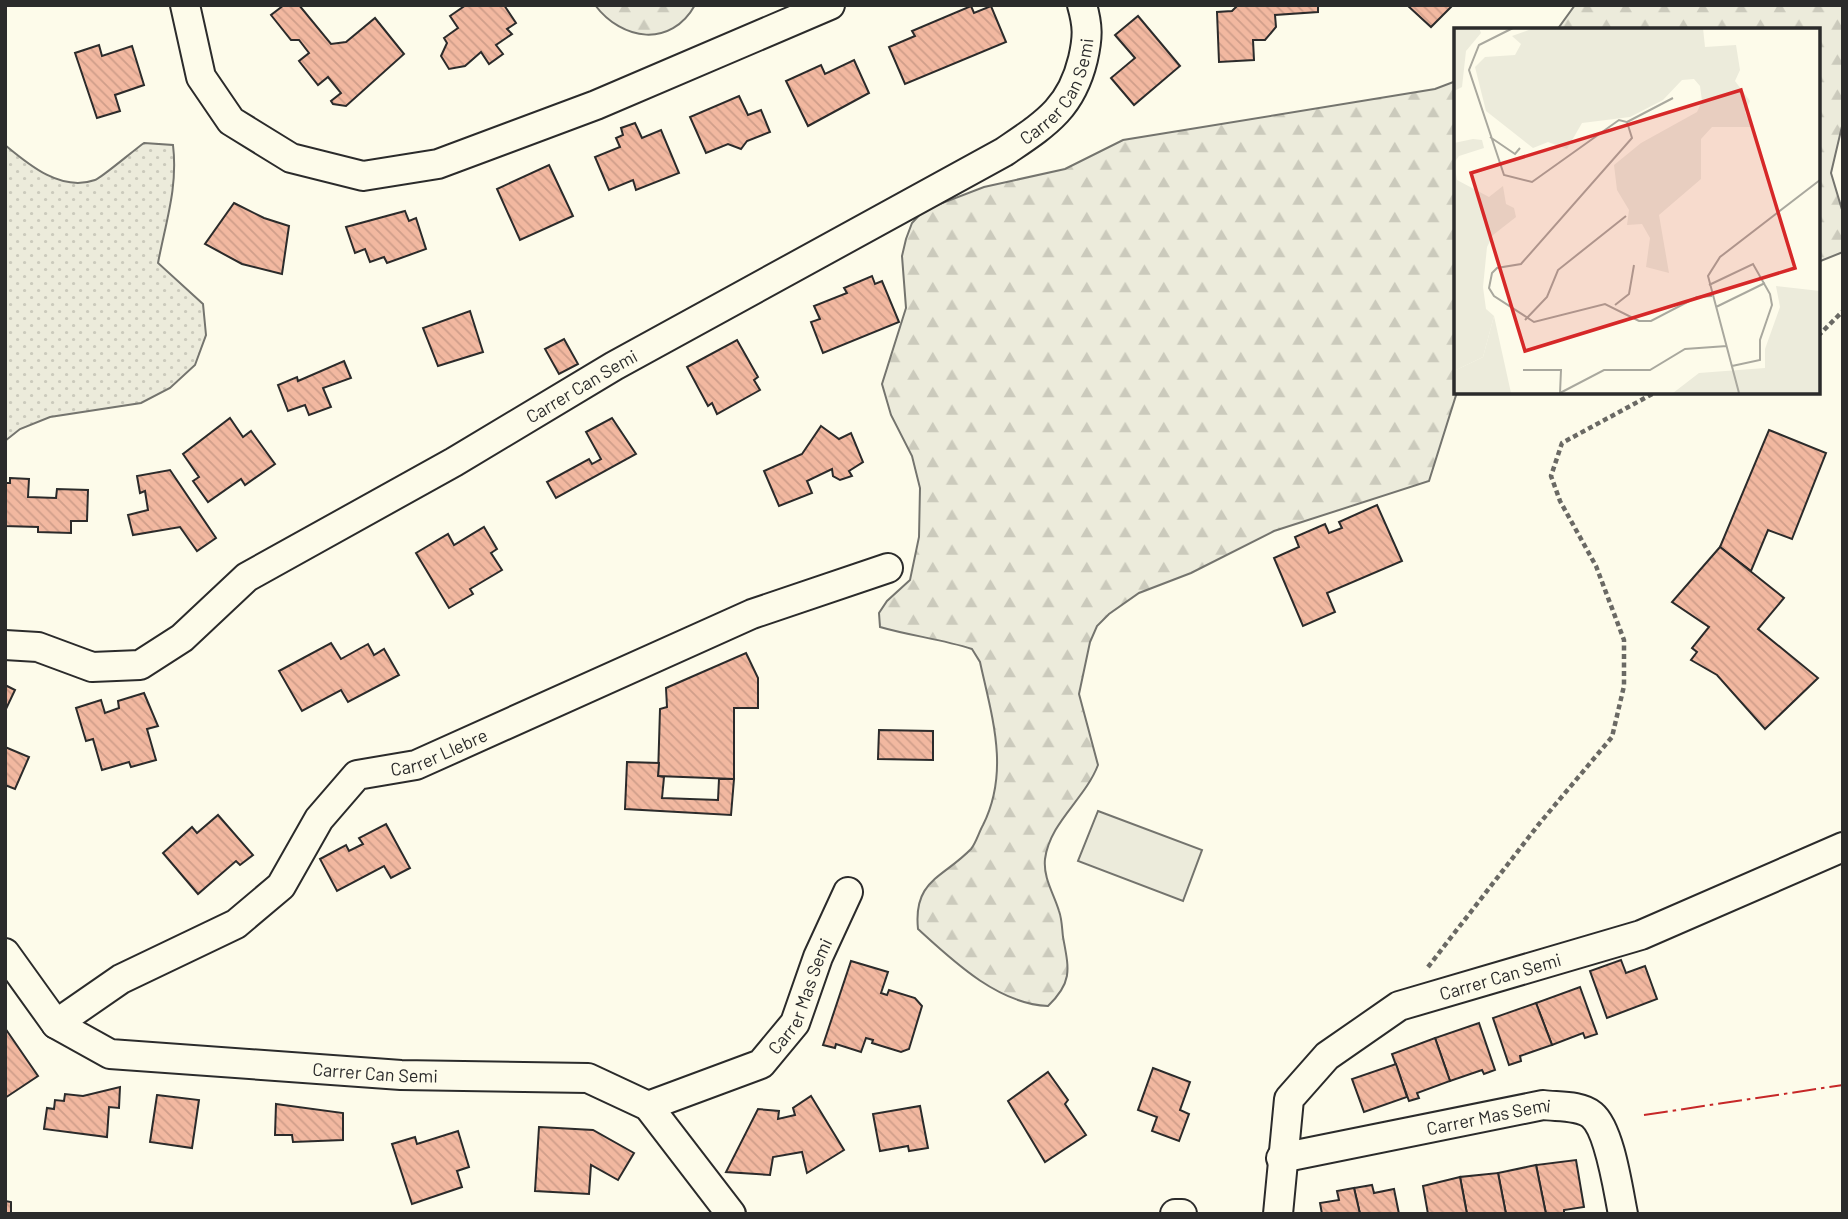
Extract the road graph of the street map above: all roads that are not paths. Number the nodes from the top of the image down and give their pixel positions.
1 (186, 5) edge
2 (830, 5) edge
3 (1082, 5) edge
4 (888, 568) dead end
5 (5, 645) edge
6 (1843, 848) edge
7 (848, 892) dead end
8 (5, 953) edge
9 (56, 1024) junction
10 (648, 1107) junction
11 (1281, 1158) junction
12 (730, 1214) edge
13 (1175, 1214) edge
14 (1182, 1214) edge
15 (1278, 1214) edge
16 (1623, 1214) edge

1 - 2 street
3 - 5 street, Carrer Can Semi
4 - 9 street, Carrer Llebre
6 - 11 street, Carrer Can Semi
7 - 10 street, Carrer Mas Semi
8 - 9 street, Carrer Can Semi
9 - 10 street, Carrer Can Semi
10 - 12 street, Carrer Can Semi
11 - 15 street, Carrer Can Semi
11 - 16 street, Carrer Mas Semi
13 - 14 street

